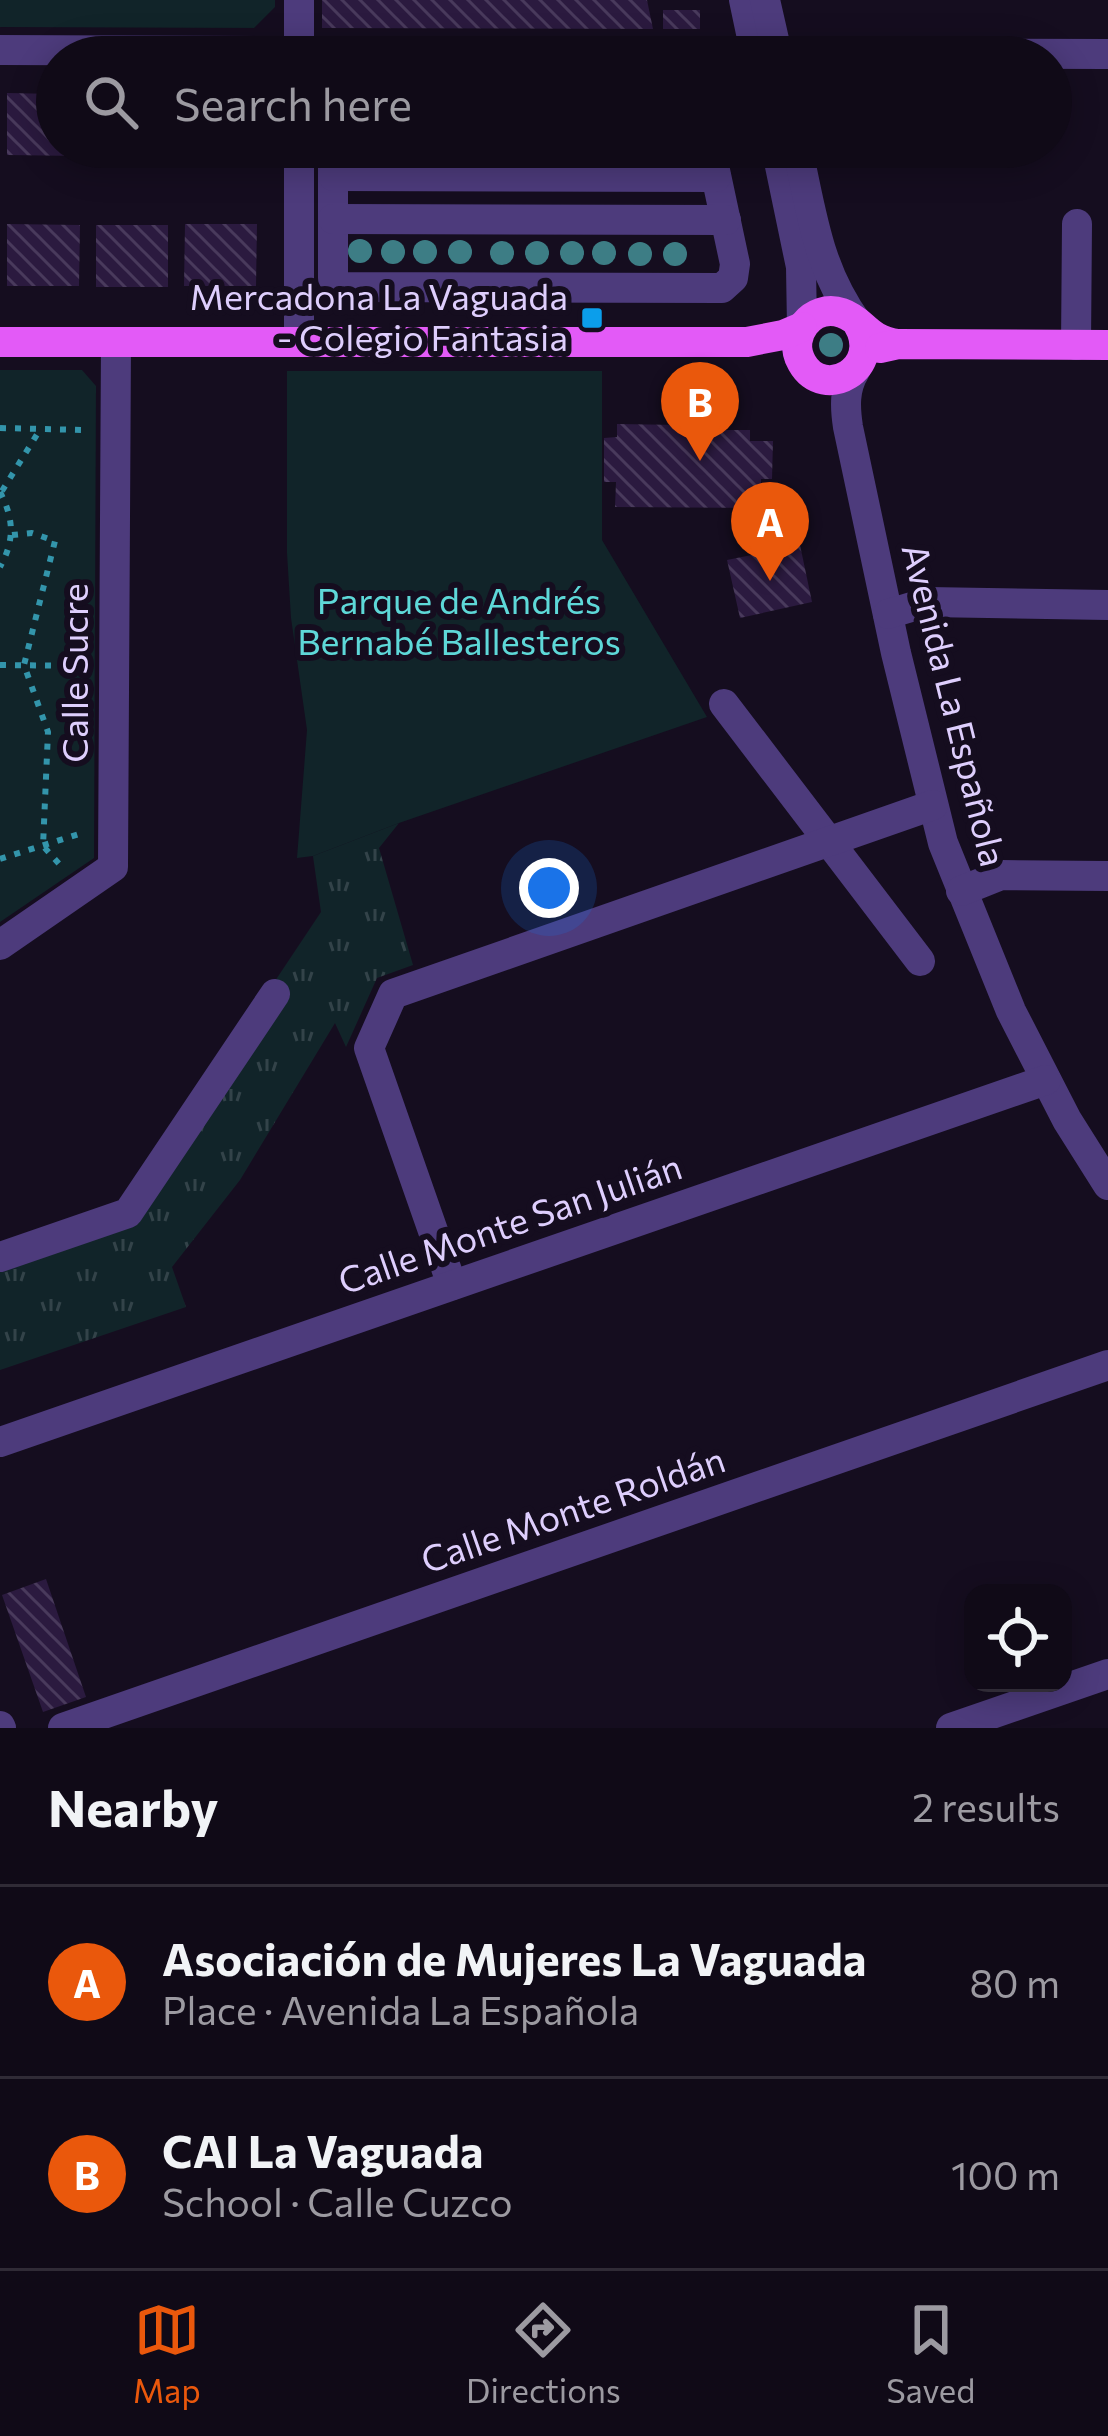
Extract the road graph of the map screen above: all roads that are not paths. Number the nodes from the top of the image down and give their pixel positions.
1 (299, 0) edge
2 (744, 0) edge
3 (765, 0) edge
4 (299, 36) edge
5 (758, 36) edge
6 (766, 36) edge
7 (0, 50) edge
8 (36, 50) edge
9 (1072, 54) edge
10 (1108, 54) edge
11 (299, 168) edge
12 (333, 168) edge
13 (714, 168) edge
14 (780, 168) edge
15 (802, 168) edge
16 (333, 219) junction
17 (726, 220) junction
18 (1077, 224) dead end
19 (857, 324) junction
20 (802, 327) junction
21 (0, 342) edge
22 (747, 342) junction
23 (116, 343) junction
24 (299, 343) junction
25 (898, 344) junction
26 (1076, 344) junction
27 (1108, 345) edge
28 (858, 366) junction
29 (812, 374) junction
30 (848, 427) junction
31 (1108, 604) edge
32 (888, 614) junction
33 (724, 704) dead end
34 (934, 805) junction
35 (829, 842) junction
36 (1108, 875) edge
37 (961, 891) junction
38 (0, 945) edge
39 (920, 961) dead end
40 (275, 994) dead end
41 (1046, 1080) junction
42 (1108, 1185) edge
43 (0, 1257) edge
44 (452, 1286) junction
45 (1108, 1365) edge
46 (0, 1442) edge
47 (1108, 1674) edge
48 (63, 1728) edge
49 (951, 1728) edge

1 - 4 street
2 - 5 street
3 - 6 street
7 - 8 street
9 - 10 street
11 - 24 street
12 - 16 street
13 - 17 street
14 - 20 street
15 - 19 street
16 - 17 street
16 - 17 street
18 - 26 street
19 - 20 main road
19 - 25 main road
19 - 28 main road
20 - 22 main road
20 - 29 main road
21 - 23 main road
22 - 24 main road
22 - 29 main road
23 - 24 main road
23 - 38 street, Calle Sucre
25 - 26 main road
25 - 28 main road
26 - 27 main road
28 - 29 main road
28 - 30 street, Avenida La Española
29 - 30 street, Avenida La Española
30 - 32 street, Avenida La Española
31 - 32 street
32 - 34 street, Avenida La Española
33 - 35 street
34 - 35 street
34 - 37 street, Avenida La Española
35 - 39 street
35 - 44 street
36 - 37 street
37 - 41 street, Avenida La Española
40 - 43 street
41 - 42 street, Avenida La Española
41 - 44 street, Calle Monte San Julián
44 - 46 street, Calle Monte San Julián
45 - 48 street, Calle Monte Roldán
47 - 49 street

